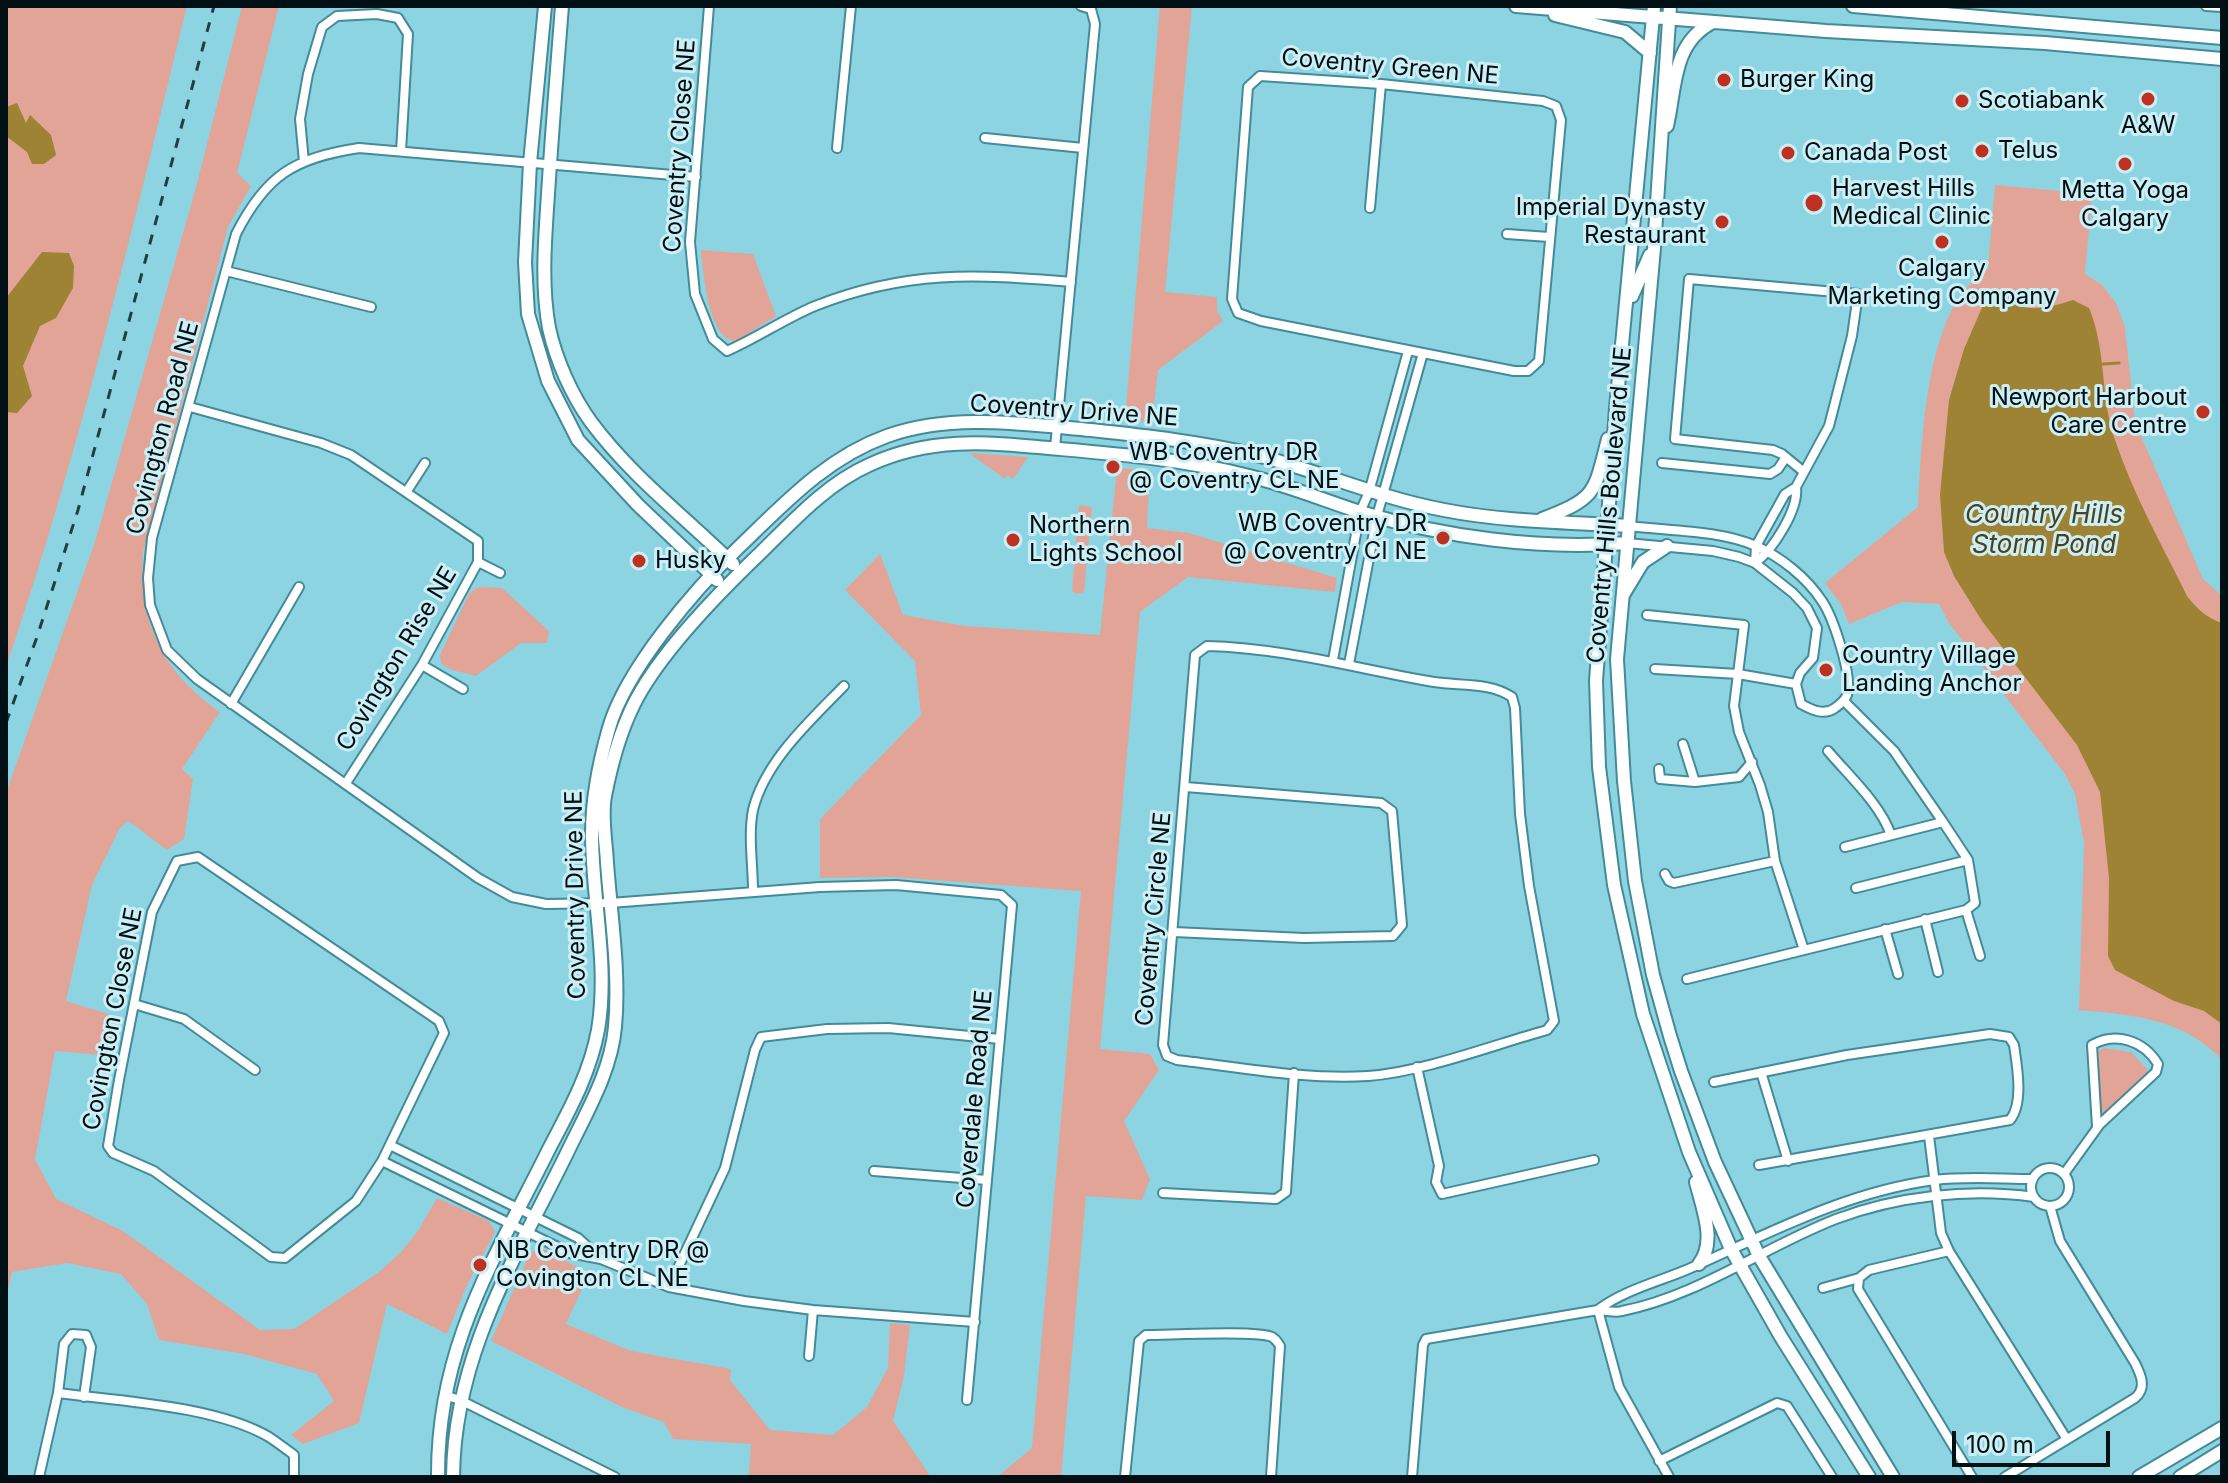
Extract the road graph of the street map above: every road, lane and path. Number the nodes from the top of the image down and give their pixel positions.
1 (545, 6) edge
2 (562, 6) edge
3 (709, 6) edge
4 (851, 6) edge
5 (1081, 6) edge
6 (1514, 6) edge
7 (1853, 6) edge
8 (2206, 6) edge
9 (2222, 7) edge
10 (1654, 11) edge
11 (1670, 12) edge
12 (1713, 22) junction
13 (2222, 38) edge
14 (1650, 53) junction
15 (2222, 59) edge
16 (1381, 84) junction
17 (985, 138) dead end
18 (1660, 139) junction
19 (837, 148) dead end
20 (1083, 148) junction
21 (401, 151) junction
22 (304, 162) junction
23 (530, 163) junction
24 (550, 165) junction
25 (696, 177) junction
26 (1370, 208) dead end
27 (1507, 234) dead end
28 (1549, 237) junction
29 (1654, 248) junction
30 (226, 271) junction
31 (1071, 282) junction
32 (371, 307) dead end
33 (1626, 310) junction
34 (1408, 351) junction
35 (1423, 353) junction
36 (190, 407) junction
37 (1616, 408) junction
38 (1057, 427) junction
39 (1055, 448) junction
40 (1786, 457) junction
41 (425, 463) dead end
42 (1662, 463) dead end
43 (1804, 472) junction
44 (1796, 487) junction
45 (651, 488) junction
46 (407, 491) junction
47 (1369, 492) junction
48 (1383, 496) junction
49 (638, 505) junction
50 (1360, 512) junction
51 (1377, 516) junction
52 (1537, 521) junction
53 (1608, 525) junction
54 (1629, 526) junction
55 (1627, 543) junction
56 (1607, 545) junction
57 (1667, 546) junction
58 (1756, 546) junction
59 (1769, 553) junction
60 (728, 558) junction
61 (478, 562) junction
62 (1755, 563) junction
63 (742, 571) junction
64 (500, 573) dead end
65 (712, 574) junction
66 (299, 587) dead end
67 (725, 588) junction
68 (1621, 598) junction
69 (1647, 615) dead end
70 (647, 655) junction
71 (1333, 660) junction
72 (1349, 664) junction
73 (422, 665) junction
74 (658, 665) junction
75 (1655, 669) dead end
76 (1738, 674) junction
77 (1796, 684) junction
78 (844, 686) dead end
79 (463, 689) dead end
80 (1844, 701) junction
81 (231, 704) junction
82 (1683, 744) dead end
83 (1828, 751) dead end
84 (1752, 762) junction
85 (1659, 769) dead end
86 (1695, 782) junction
87 (346, 783) junction
88 (1186, 787) junction
89 (1943, 822) junction
90 (1891, 835) junction
91 (1845, 847) dead end
92 (1968, 860) junction
93 (1775, 861) junction
94 (1665, 874) dead end
95 (1856, 888) dead end
96 (753, 891) junction
97 (604, 903) junction
98 (1966, 910) junction
99 (1925, 919) junction
100 (1885, 929) junction
101 (1174, 932) junction
102 (1804, 950) junction
103 (1980, 956) dead end
104 (1938, 972) dead end
105 (1898, 974) dead end
106 (1687, 979) dead end
107 (134, 1004) junction
108 (1000, 1039) junction
109 (1417, 1067) junction
110 (255, 1070) dead end
111 (1761, 1072) junction
112 (1294, 1073) junction
113 (1714, 1082) dead end
114 (2097, 1127) junction
115 (1929, 1136) junction
116 (390, 1145) junction
117 (1689, 1152) junction
118 (1594, 1160) dead end
119 (382, 1161) junction
120 (1788, 1161) junction
121 (1759, 1165) dead end
122 (874, 1171) dead end
123 (2064, 1174) junction
124 (2033, 1179) junction
125 (987, 1180) junction
126 (1935, 1180) junction
127 (1163, 1193) dead end
128 (1935, 1196) junction
129 (2034, 1197) junction
130 (2050, 1206) junction
131 (519, 1209) junction
132 (535, 1217) junction
133 (512, 1225) junction
134 (528, 1232) junction
135 (1750, 1239) junction
136 (1731, 1249) junction
137 (1949, 1251) junction
138 (1759, 1256) junction
139 (601, 1259) junction
140 (1699, 1264) junction
141 (1740, 1265) junction
142 (1859, 1278) junction
143 (669, 1287) junction
144 (1823, 1288) dead end
145 (813, 1310) junction
146 (1598, 1310) junction
147 (975, 1322) junction
148 (457, 1344) junction
149 (474, 1351) junction
150 (809, 1356) dead end
151 (58, 1393) junction
152 (444, 1395) junction
153 (84, 1397) junction
154 (460, 1400) junction
155 (967, 1400) dead end
156 (2222, 1428) edge
157 (2066, 1438) junction
158 (2222, 1451) edge
159 (1659, 1461) junction
160 (601, 1474) edge
161 (39, 1477) edge
162 (294, 1477) edge
163 (438, 1477) edge
164 (453, 1477) edge
165 (615, 1477) edge
166 (1125, 1477) edge
167 (1271, 1477) edge
168 (1412, 1477) edge
169 (1669, 1477) edge
170 (1832, 1477) edge
171 (1869, 1477) edge
172 (1893, 1477) edge
173 (1972, 1477) edge
174 (2005, 1477) edge
175 (2139, 1477) edge
176 (2180, 1477) edge

1 - 23 street
2 - 24 street
3 - 25 street, Coventry Close NE
4 - 19 street
5 - 20 street
6 - 10 street
6 - 14 street
7 - 13 street
8 - 9 street
10 - 11 street
10 - 14 street, Coventry Hills Boulevard NE
11 - 12 street
11 - 18 street, Coventry Hills Boulevard NE
12 - 15 street
12 - 18 street
14 - 33 street, Coventry Hills Boulevard NE
16 - 26 street
16 - 28 street, Coventry Green NE
16 - 34 street, Coventry Green NE
17 - 20 street
18 - 29 street, Coventry Hills Boulevard NE
20 - 31 street
21 - 22 street, Covington Road NE
21 - 22 street
21 - 23 street, Covington Road NE
22 - 30 street, Covington Road NE
23 - 24 street, Covington Road NE
23 - 49 street
24 - 25 street, Covington Road NE
24 - 45 street
25 - 31 street, Coventry Close NE
27 - 28 street
28 - 35 street, Coventry Green NE
29 - 33 street
29 - 54 street, Coventry Hills Boulevard NE
30 - 32 street
30 - 36 street, Covington Road NE
31 - 38 street
33 - 37 street, Coventry Hills Boulevard NE
34 - 35 street, Coventry Green NE
34 - 47 street
35 - 48 street
36 - 46 street, Covington Rise NE
36 - 81 street, Covington Road NE
37 - 52 street
37 - 53 street, Coventry Hills Boulevard NE
38 - 39 street
38 - 47 street, Coventry Drive NE
38 - 60 street, Coventry Drive NE
39 - 50 street, Coventry Drive NE
39 - 63 street, Coventry Drive NE
40 - 42 street
40 - 43 street
40 - 43 street
41 - 46 street
43 - 44 street
44 - 58 street
44 - 59 street
45 - 49 street
45 - 60 street
46 - 61 street, Covington Rise NE
47 - 48 street, Coventry Drive NE
47 - 50 street
48 - 51 street
48 - 52 street, Coventry Drive NE
49 - 65 street
50 - 51 street, Coventry Drive NE
50 - 71 street
51 - 56 street, Coventry Drive NE
51 - 72 street
52 - 53 street, Coventry Drive NE
53 - 54 street, Coventry Drive NE
53 - 56 street, Coventry Hills Boulevard NE
54 - 55 street, Coventry Hills Boulevard NE
54 - 58 street
55 - 56 street, Coventry Drive NE
55 - 57 street
55 - 68 street, Coventry Hills Boulevard NE
56 - 117 street, Coventry Hills Boulevard NE
57 - 62 street
57 - 68 street
58 - 59 street
58 - 62 street
59 - 62 street
59 - 80 street
60 - 63 street
60 - 65 street, Coventry Drive NE
61 - 64 street
61 - 73 street, Covington Rise NE
62 - 77 street
63 - 67 street, Coventry Drive NE
65 - 67 street
65 - 70 street, Coventry Drive NE
66 - 81 street
67 - 74 street, Coventry Drive NE
68 - 135 street, Coventry Hills Boulevard NE
69 - 76 street
70 - 74 street
70 - 97 street, Coventry Drive NE
71 - 72 street, Coventry Circle NE
71 - 88 street, Coventry Circle NE
72 - 109 street, Coventry Circle NE
73 - 79 street
73 - 87 street, Covington Rise NE
74 - 97 street, Coventry Drive NE
75 - 76 street
76 - 77 street
76 - 84 street
77 - 80 street
78 - 96 street
80 - 89 street
81 - 87 street, Covington Road NE
82 - 86 street
83 - 90 street
84 - 86 street
84 - 93 street
85 - 86 street
87 - 97 street, Covington Road NE
88 - 101 street, Coventry Circle NE
88 - 101 street
89 - 90 street
89 - 92 street
90 - 91 street
92 - 95 street
92 - 98 street
93 - 94 street
93 - 102 street
96 - 97 street, Coverdale Road NE
96 - 108 street, Coverdale Road NE
97 - 131 street, Coventry Drive NE
97 - 132 street, Coventry Drive NE
98 - 99 street
98 - 103 street
99 - 100 street
99 - 104 street
100 - 102 street
100 - 105 street
101 - 112 street, Coventry Circle NE
102 - 106 street
107 - 110 street
107 - 116 street, Covington Close NE
107 - 119 street, Covington Close NE
108 - 125 street, Coverdale Road NE
108 - 143 street
109 - 112 street, Coventry Circle NE
109 - 118 street
111 - 113 street
111 - 115 street
111 - 120 street
112 - 127 street
114 - 114 street
114 - 123 street
115 - 120 street
115 - 126 street
116 - 119 street, Covington Close NE
116 - 131 street
117 - 136 street, Coventry Hills Boulevard NE
117 - 140 street
119 - 133 street
120 - 121 street
122 - 125 street
123 - 124 street
123 - 130 street
124 - 126 street
124 - 129 street
125 - 147 street, Coverdale Road NE
126 - 128 street
126 - 135 street
128 - 129 street
128 - 137 street
128 - 138 street
129 - 130 street
130 - 157 street
131 - 132 street
131 - 133 street, Coventry Drive NE
132 - 134 street, Coventry Drive NE
132 - 139 street
133 - 134 street
133 - 148 street, Coventry Drive NE
134 - 139 street
134 - 149 street, Coventry Drive NE
135 - 136 street
135 - 138 street, Coventry Hills Boulevard NE
136 - 140 street
136 - 141 street, Coventry Hills Boulevard NE
137 - 142 street
137 - 157 street
138 - 141 street
138 - 172 street, Coventry Hills Boulevard NE
139 - 143 street
140 - 146 street
141 - 146 street
141 - 171 street, Coventry Hills Boulevard NE
142 - 144 street
142 - 173 street
143 - 145 street
145 - 147 street
145 - 150 street
146 - 159 street
146 - 168 street
147 - 155 street, Coverdale Road NE
148 - 149 street
148 - 152 street, Coventry Drive NE
149 - 154 street, Coventry Drive NE
151 - 153 street
151 - 153 street
151 - 161 street
152 - 154 street
152 - 163 street, Coventry Drive NE
153 - 162 street
154 - 160 street
154 - 164 street, Coventry Drive NE
156 - 175 street
157 - 174 street
158 - 176 street
159 - 169 street
159 - 170 street
160 - 165 street
166 - 167 street

